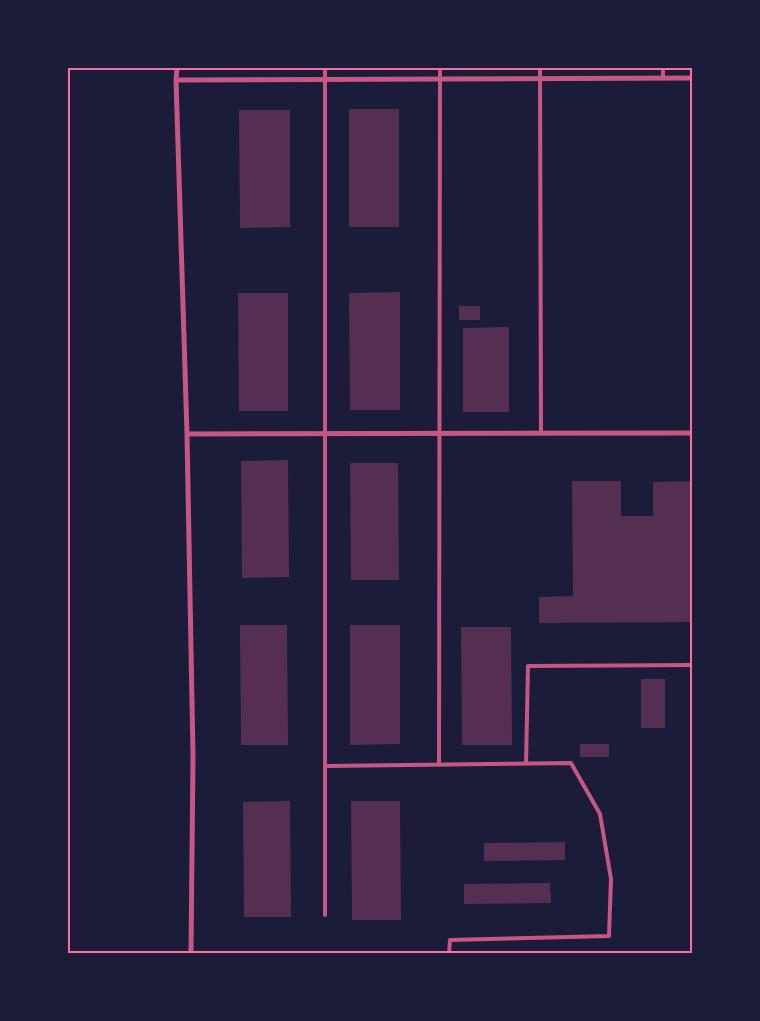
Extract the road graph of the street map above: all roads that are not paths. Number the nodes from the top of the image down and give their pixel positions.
1 (177, 68) edge
2 (325, 68) edge
3 (440, 68) edge
4 (540, 68) edge
5 (663, 68) edge
6 (540, 78) junction
7 (663, 78) junction
8 (692, 78) edge
9 (325, 79) junction
10 (440, 79) junction
11 (176, 80) junction
12 (692, 433) edge
13 (187, 434) junction
14 (325, 434) junction
15 (441, 434) junction
16 (541, 434) junction
17 (692, 665) edge
18 (526, 764) junction
19 (439, 765) junction
20 (326, 766) junction
21 (325, 915) dead end
22 (191, 954) edge
23 (449, 954) edge

1 - 11 street
2 - 9 lane
3 - 10 lane
4 - 6 lane
5 - 7 lane
6 - 7 street
6 - 10 street
6 - 16 lane
7 - 8 street
9 - 10 street
9 - 11 street
9 - 14 lane
10 - 15 lane
11 - 13 street
12 - 16 street
13 - 14 street
13 - 22 street
14 - 15 street
14 - 20 lane
15 - 16 street
15 - 19 lane
17 - 18 lane
18 - 19 lane
18 - 23 lane
19 - 20 lane
20 - 21 lane

